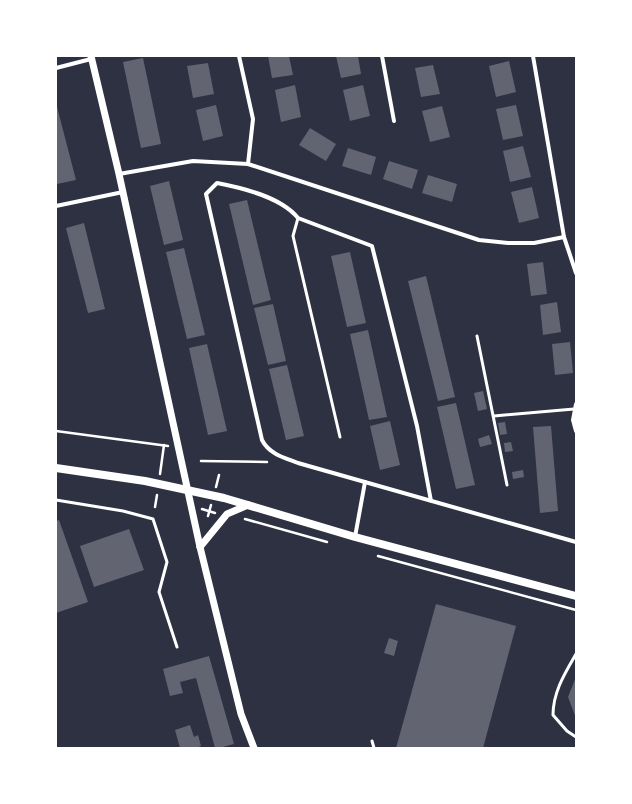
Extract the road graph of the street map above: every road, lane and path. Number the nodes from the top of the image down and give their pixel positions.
1 (238, 56) edge
2 (382, 56) edge
3 (533, 56) edge
4 (91, 58) edge
5 (56, 68) edge
6 (394, 121) dead end
7 (248, 164) junction
8 (119, 174) junction
9 (123, 192) junction
10 (56, 206) edge
11 (298, 218) junction
12 (564, 237) junction
13 (576, 273) edge
14 (477, 336) dead end
15 (576, 404) edge
16 (574, 409) junction
17 (494, 416) junction
18 (56, 431) edge
19 (576, 431) edge
20 (340, 437) dead end
21 (164, 445) dead end
22 (201, 462) dead end
23 (267, 462) dead end
24 (56, 468) edge
25 (365, 482) junction
26 (507, 485) dead end
27 (189, 490) junction
28 (157, 493) dead end
29 (163, 494) dead end
30 (56, 500) edge
31 (431, 501) junction
32 (248, 505) junction
33 (192, 506) junction
34 (227, 514) junction
35 (355, 537) junction
36 (576, 542) edge
37 (332, 544) dead end
38 (200, 547) junction
39 (377, 556) dead end
40 (576, 596) edge
41 (576, 610) edge
42 (177, 647) dead end
43 (576, 654) edge
44 (576, 737) edge
45 (372, 741) dead end
46 (254, 748) edge
47 (374, 748) edge

1 - 7 street
2 - 6 street
3 - 12 street
4 - 5 street
4 - 8 street
7 - 8 street
7 - 12 street
8 - 9 street
9 - 10 street
9 - 27 street
11 - 20 lane
11 - 25 street
11 - 31 street
12 - 13 street
14 - 17 lane
15 - 16 street
16 - 17 lane
16 - 19 street
17 - 26 lane
18 - 21 path
22 - 23 path
24 - 27 main road
25 - 31 street
25 - 35 street
27 - 32 main road
27 - 33 street
28 - 29 path
30 - 42 lane
31 - 36 street
32 - 34 street
32 - 35 main road
33 - 34 path
33 - 38 street
34 - 37 path
34 - 38 street
35 - 40 main road
38 - 46 street
39 - 41 path
43 - 44 lane
45 - 47 lane

